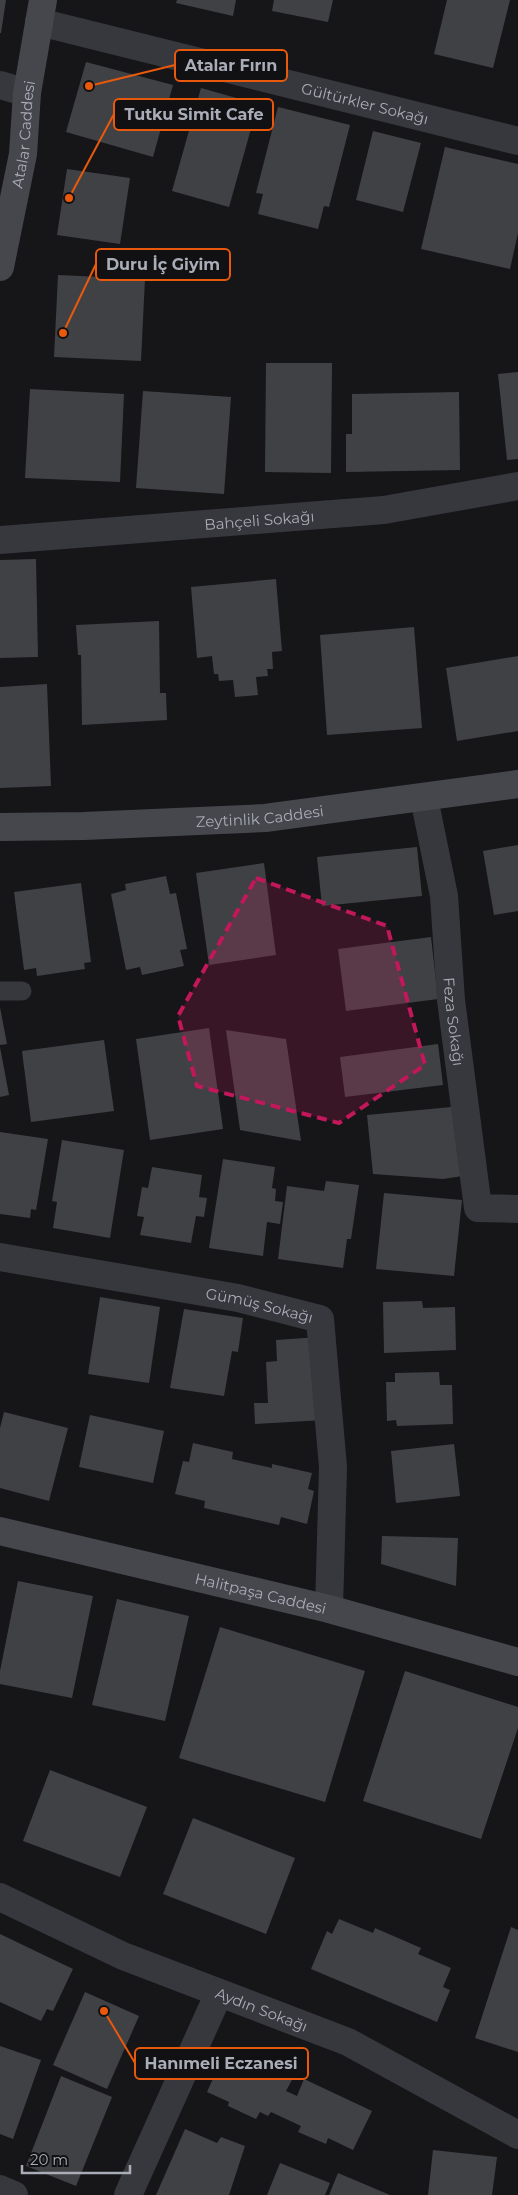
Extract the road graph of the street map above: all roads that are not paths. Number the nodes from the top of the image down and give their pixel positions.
1 (41, 11) edge
2 (0, 85) edge
3 (27, 93) junction
4 (518, 141) edge
5 (0, 267) edge
6 (518, 486) edge
7 (0, 540) edge
8 (518, 784) edge
9 (424, 798) junction
10 (0, 827) edge
11 (0, 991) edge
12 (22, 991) dead end
13 (518, 1209) edge
14 (0, 1257) edge
15 (0, 1531) edge
16 (328, 1609) junction
17 (518, 1662) edge
18 (0, 1897) edge
19 (219, 1993) junction
20 (518, 2135) edge
21 (0, 2189) edge
22 (14, 2195) edge
23 (128, 2195) edge

1 - 3 street, Atalar Caddesi
1 - 4 street, Gültürkler Sokağı
2 - 3 street
3 - 5 street, Atalar Caddesi
6 - 7 street, Bahçeli Sokağı
8 - 9 street, Zeytinlik Caddesi
9 - 10 street, Zeytinlik Caddesi
9 - 13 street, Feza Sokağı
11 - 12 lane
14 - 16 street, Gümüş Sokağı
15 - 16 street, Halitpaşa Caddesi
16 - 17 street, Halitpaşa Caddesi
18 - 19 street, Aydın Sokağı
19 - 20 street, Aydın Sokağı
19 - 23 street
21 - 22 street

